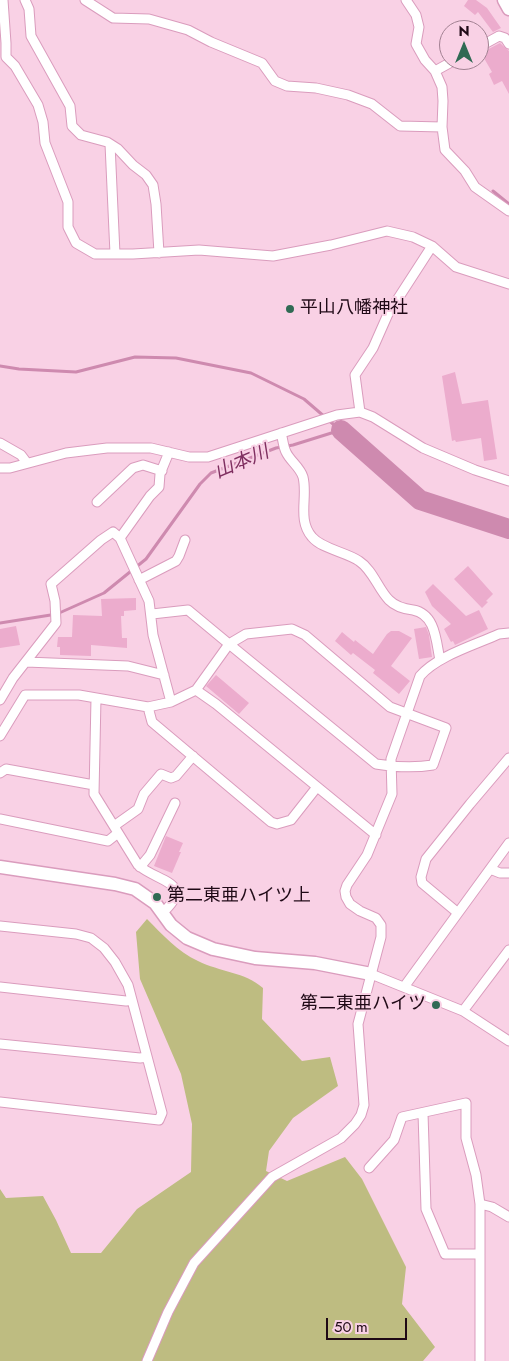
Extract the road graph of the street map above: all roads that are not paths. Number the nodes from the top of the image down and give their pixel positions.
1 (3, 0) edge
2 (25, 0) edge
3 (85, 0) edge
4 (406, 0) edge
5 (504, 0) edge
6 (509, 9) edge
7 (489, 42) edge
8 (509, 44) edge
9 (3, 58) edge
10 (439, 69) edge
11 (435, 71) junction
12 (442, 127) junction
13 (110, 144) junction
14 (509, 211) edge
15 (432, 246) junction
16 (159, 253) junction
17 (115, 254) junction
18 (509, 284) edge
19 (360, 412) junction
20 (281, 433) junction
21 (0, 443) edge
22 (169, 452) junction
23 (27, 464) junction
24 (0, 468) edge
25 (162, 471) junction
26 (509, 481) edge
27 (97, 502) dead end
28 (120, 538) junction
29 (184, 540) dead end
30 (139, 580) junction
31 (152, 614) junction
32 (509, 633) edge
33 (229, 644) junction
34 (440, 660) junction
35 (26, 662) junction
36 (164, 675) junction
37 (196, 690) junction
38 (96, 698) junction
39 (0, 700) edge
40 (171, 702) junction
41 (148, 707) junction
42 (406, 714) junction
43 (0, 736) edge
44 (193, 756) junction
45 (509, 758) edge
46 (392, 767) junction
47 (0, 774) edge
48 (94, 785) junction
49 (317, 788) junction
50 (175, 803) dead end
51 (0, 819) edge
52 (116, 830) junction
53 (376, 835) junction
54 (509, 843) edge
55 (0, 866) edge
56 (140, 867) junction
57 (490, 869) junction
58 (509, 873) edge
59 (162, 913) junction
60 (458, 913) junction
61 (0, 926) edge
62 (509, 950) edge
63 (371, 974) junction
64 (404, 987) junction
65 (0, 988) edge
66 (132, 1000) junction
67 (462, 1011) junction
68 (509, 1041) edge
69 (0, 1044) edge
70 (148, 1057) junction
71 (0, 1102) edge
72 (423, 1112) junction
73 (369, 1168) dead end
74 (480, 1204) junction
75 (509, 1217) edge
76 (480, 1254) junction
77 (147, 1361) edge
78 (480, 1361) edge

1 - 9 street
2 - 13 street
3 - 12 street
4 - 11 street
5 - 6 street
7 - 8 street
9 - 17 street
10 - 11 street
11 - 12 street
12 - 14 street
13 - 16 street
13 - 17 street
15 - 16 street
15 - 18 street
15 - 19 street
16 - 17 street
19 - 20 street
19 - 26 street
20 - 22 street
20 - 34 street
21 - 23 street
22 - 23 street
22 - 25 street
23 - 24 street
25 - 27 street
25 - 28 street
28 - 30 street
28 - 35 street
29 - 30 street
30 - 31 street
31 - 33 street
31 - 36 street
32 - 34 street
33 - 37 street
33 - 42 street
33 - 46 street
34 - 42 street
35 - 36 street
35 - 39 street
36 - 40 street
37 - 40 street
37 - 49 street
38 - 41 street
38 - 43 street
38 - 48 street
40 - 41 street
41 - 44 street
42 - 46 street
42 - 46 street
44 - 49 street
44 - 52 street
45 - 60 street
46 - 53 street
47 - 48 street
48 - 52 street
49 - 53 street
50 - 56 street
51 - 52 street
52 - 56 street
53 - 63 street
54 - 57 street
55 - 59 street
56 - 59 street
57 - 58 street
57 - 60 street
59 - 63 street
60 - 64 street
61 - 66 street
62 - 67 street
63 - 64 street
63 - 77 street
64 - 67 street
65 - 66 street
66 - 70 street
67 - 68 street
69 - 70 street
70 - 71 street
72 - 73 street
72 - 74 street
72 - 76 street
74 - 75 street
74 - 76 street
76 - 78 street

